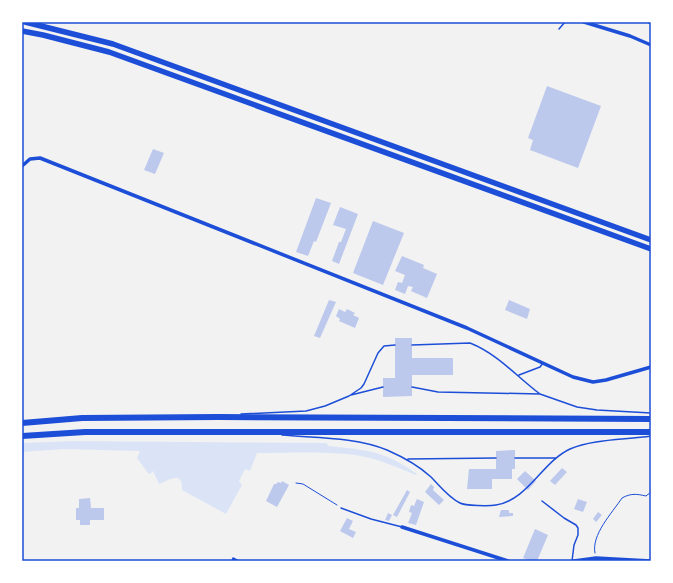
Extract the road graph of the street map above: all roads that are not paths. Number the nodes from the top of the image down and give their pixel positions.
1 (25, 22) edge
2 (565, 22) edge
3 (584, 22) edge
4 (559, 29) dead end
5 (22, 31) edge
6 (651, 45) edge
7 (22, 166) edge
8 (651, 240) edge
9 (651, 249) edge
10 (395, 345) dead end
11 (412, 345) dead end
12 (543, 363) junction
13 (651, 367) edge
14 (518, 376) junction
15 (383, 387) dead end
16 (412, 387) dead end
17 (540, 394) junction
18 (349, 396) junction
19 (651, 413) edge
20 (218, 417) junction
21 (651, 419) edge
22 (22, 423) edge
23 (234, 431) junction
24 (651, 432) edge
25 (22, 436) edge
26 (651, 436) edge
27 (496, 458) dead end
28 (515, 458) dead end
29 (556, 458) junction
30 (408, 459) junction
31 (542, 501) dead end
32 (341, 508) road end
33 (402, 528) joint
34 (595, 559) edge
35 (651, 560) edge
36 (232, 561) edge
37 (239, 561) edge
38 (508, 561) edge
39 (573, 561) edge

1 - 8 main road
2 - 4 lane
3 - 6 street
5 - 9 main road
7 - 12 street
10 - 18 lane
11 - 14 lane
12 - 13 street
12 - 14 lane
14 - 17 lane
15 - 18 lane
16 - 17 lane
17 - 19 lane
18 - 20 lane
20 - 21 highway
20 - 22 highway
23 - 24 highway
23 - 25 highway
23 - 30 lane
26 - 29 lane
27 - 30 lane
28 - 29 lane
29 - 30 lane
31 - 39 lane
32 - 33 lane
33 - 38 street
34 - 35 street
34 - 39 street
36 - 37 lane

